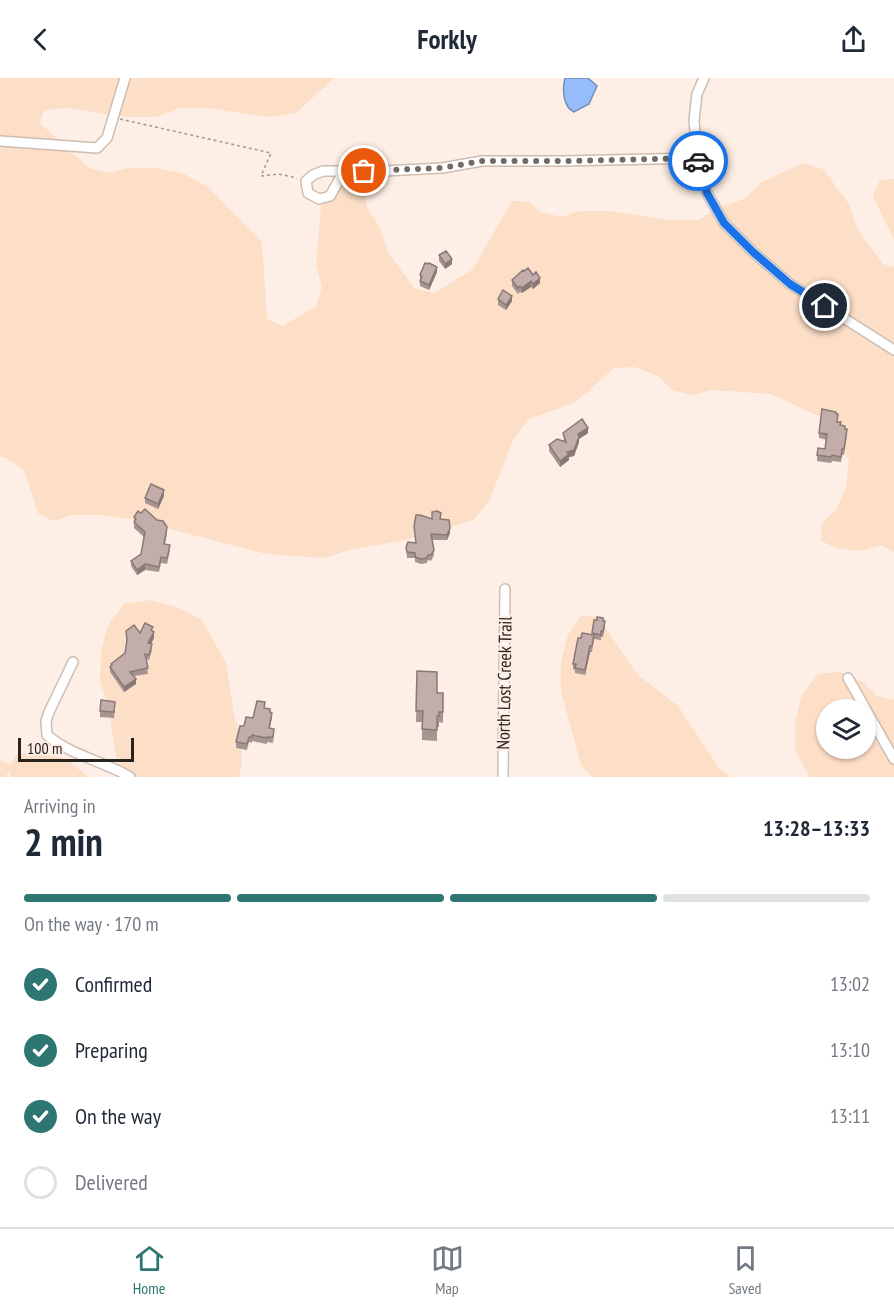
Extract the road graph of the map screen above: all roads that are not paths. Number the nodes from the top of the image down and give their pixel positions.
1 (124, 78) edge
2 (704, 78) edge
3 (0, 141) edge
4 (698, 158) junction
5 (344, 171) junction
6 (894, 350) edge
7 (505, 589) dead end
8 (73, 662) dead end
9 (848, 678) dead end
10 (894, 759) edge
11 (130, 777) edge
12 (503, 777) edge

1 - 3 street
2 - 4 street
4 - 5 street
4 - 6 street
5 - 5 street
7 - 12 street, North Lost Creek Trail
8 - 11 street
9 - 10 street

